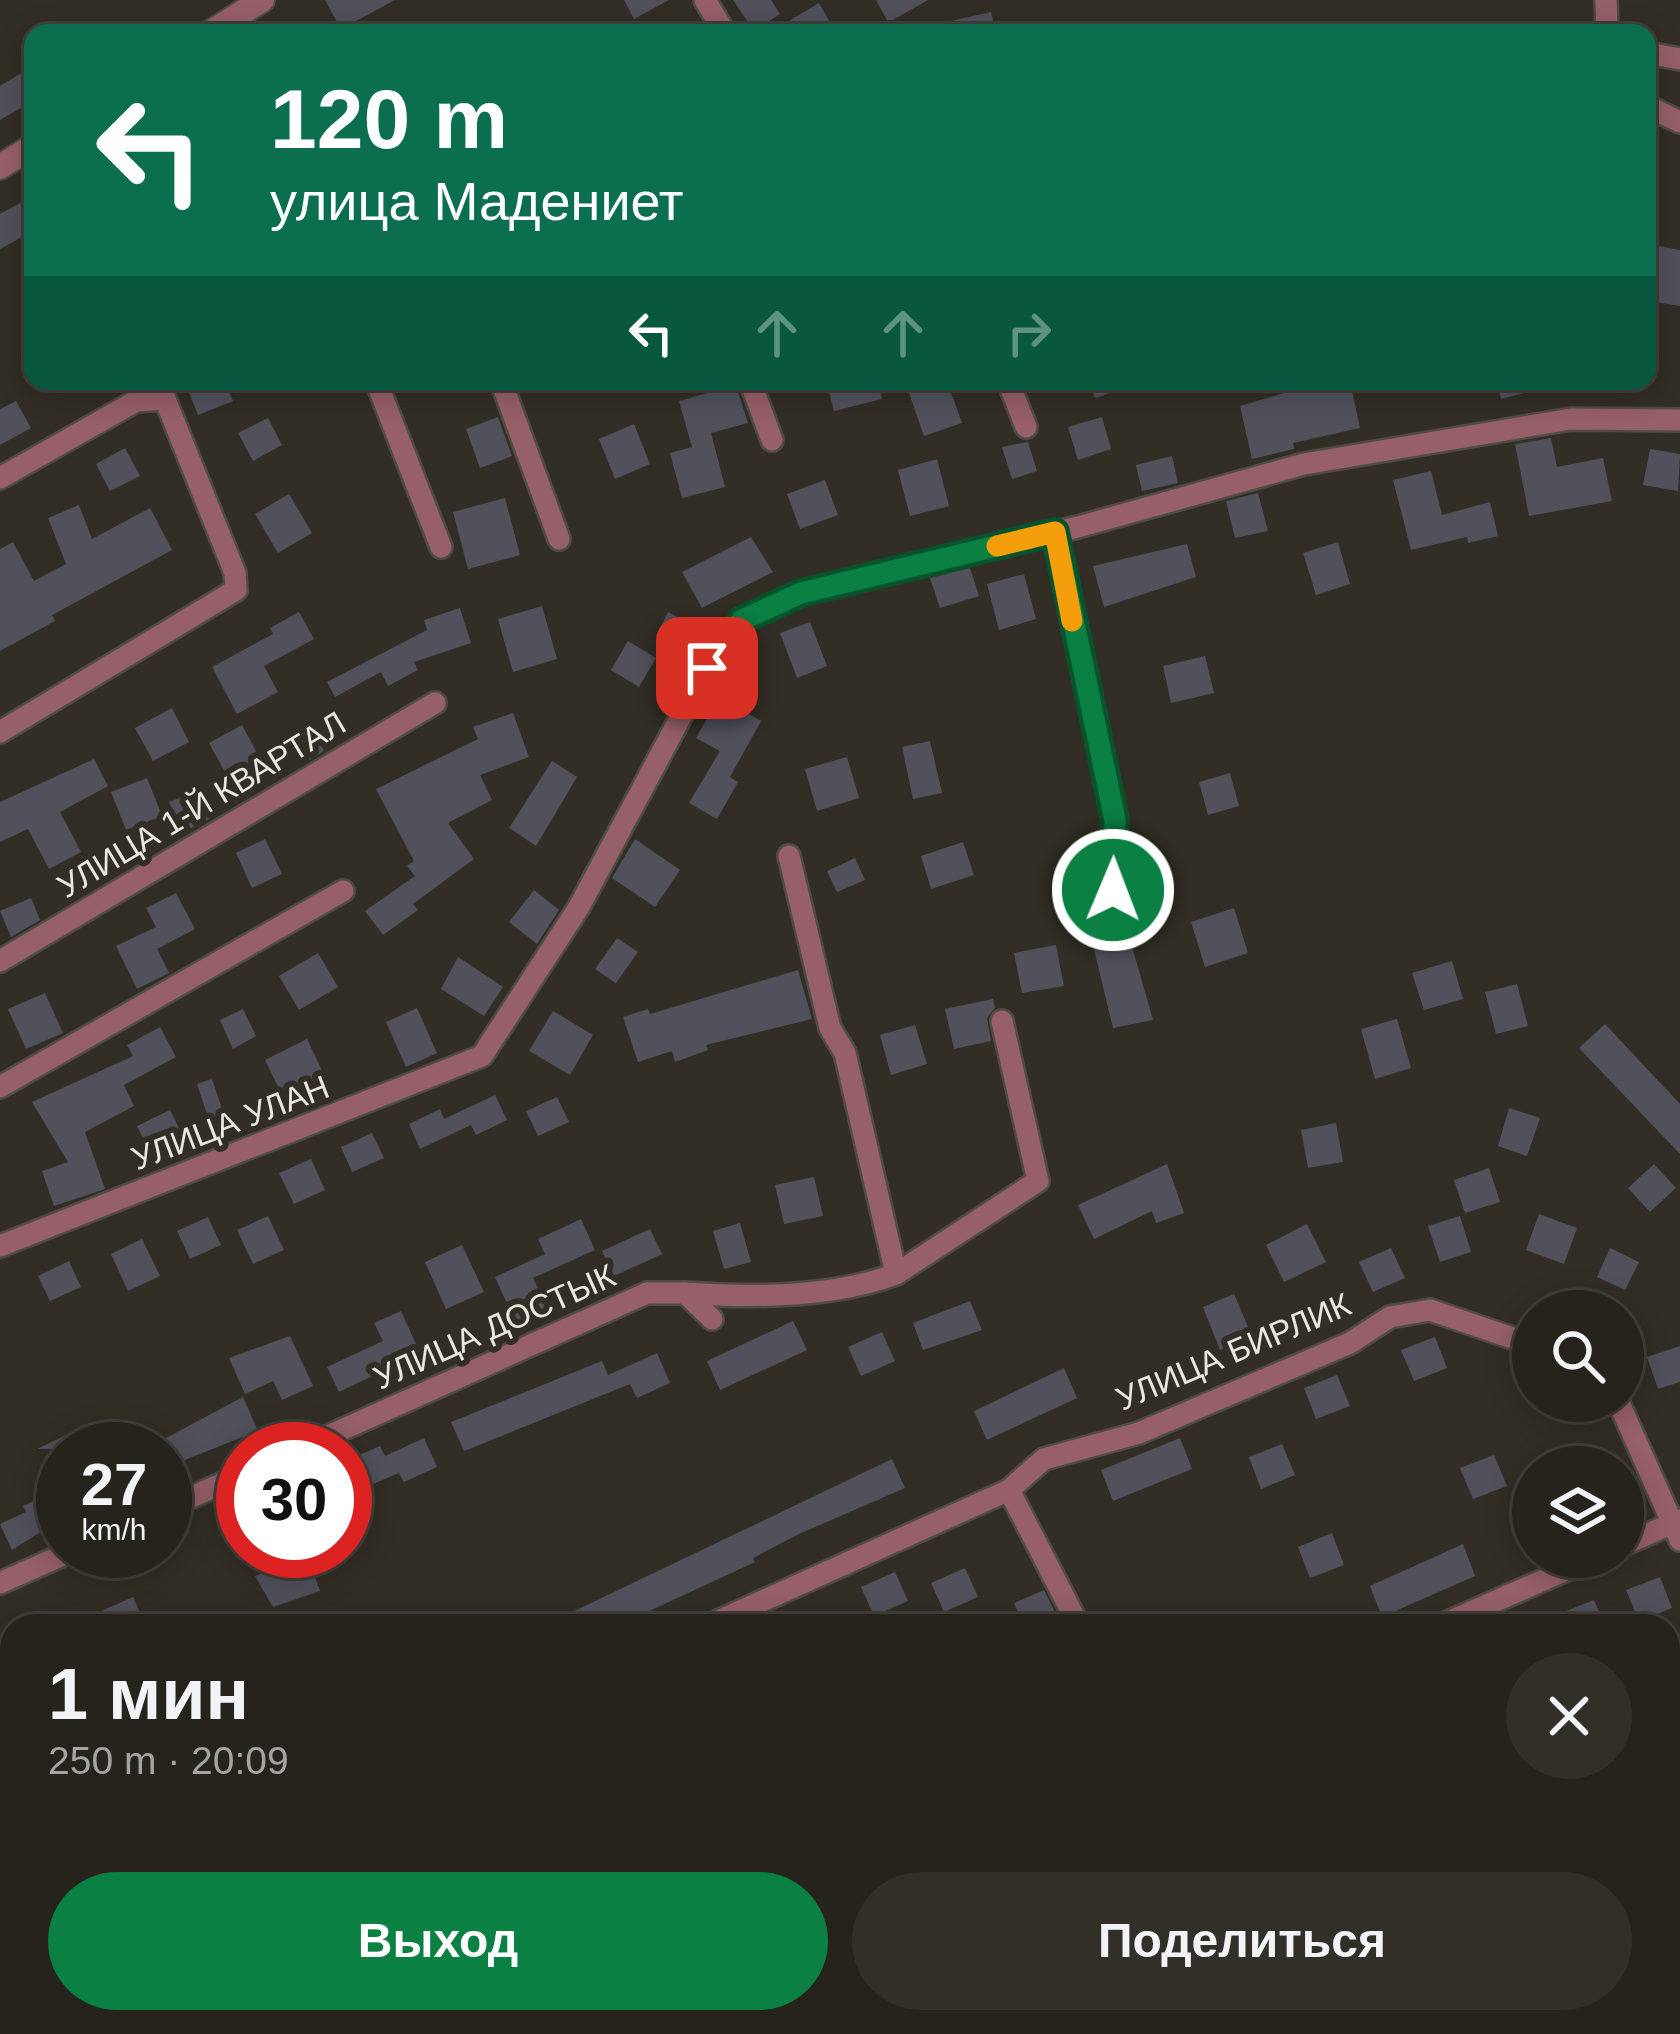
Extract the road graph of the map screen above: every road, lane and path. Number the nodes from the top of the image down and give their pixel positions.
1 (262, 0) edge
2 (224, 24) edge
3 (380, 390) edge
4 (504, 390) edge
5 (753, 390) edge
6 (1012, 390) edge
7 (1680, 420) edge
8 (1026, 427) dead end
9 (772, 440) dead end
10 (0, 478) edge
11 (1055, 532) junction
12 (560, 539) dead end
13 (442, 547) dead end
14 (435, 703) dead end
15 (0, 732) edge
16 (789, 856) dead end
17 (344, 890) dead end
18 (1113, 890) dead end
19 (0, 961) edge
20 (1003, 1021) dead end
21 (0, 1088) edge
22 (0, 1246) edge
23 (896, 1274) junction
24 (685, 1293) junction
25 (712, 1319) dead end
26 (1512, 1338) edge
27 (359, 1422) edge
28 (1628, 1422) edge
29 (1009, 1490) junction
30 (1678, 1528) edge
31 (1644, 1539) edge
32 (36, 1567) edge
33 (1548, 1578) edge
34 (0, 1583) edge
35 (734, 1614) edge
36 (1073, 1614) edge
37 (1466, 1614) edge

1 - 2 street
3 - 13 street
4 - 12 street
5 - 9 street
6 - 8 street
7 - 11 street
10 - 15 street
11 - 18 street
11 - 22 street, УЛИЦА УЛАН
14 - 19 street, УЛИЦА 1-Й КВАРТАЛ
16 - 23 street
17 - 21 street
20 - 23 street
23 - 24 street, УЛИЦА ДОСТЫК
24 - 25 street
24 - 27 street, УЛИЦА ДОСТЫК
26 - 29 street, УЛИЦА БИРЛИК
28 - 30 street
29 - 35 street, УЛИЦА БИРЛИК
29 - 36 street
30 - 31 street
32 - 34 street
33 - 37 street

